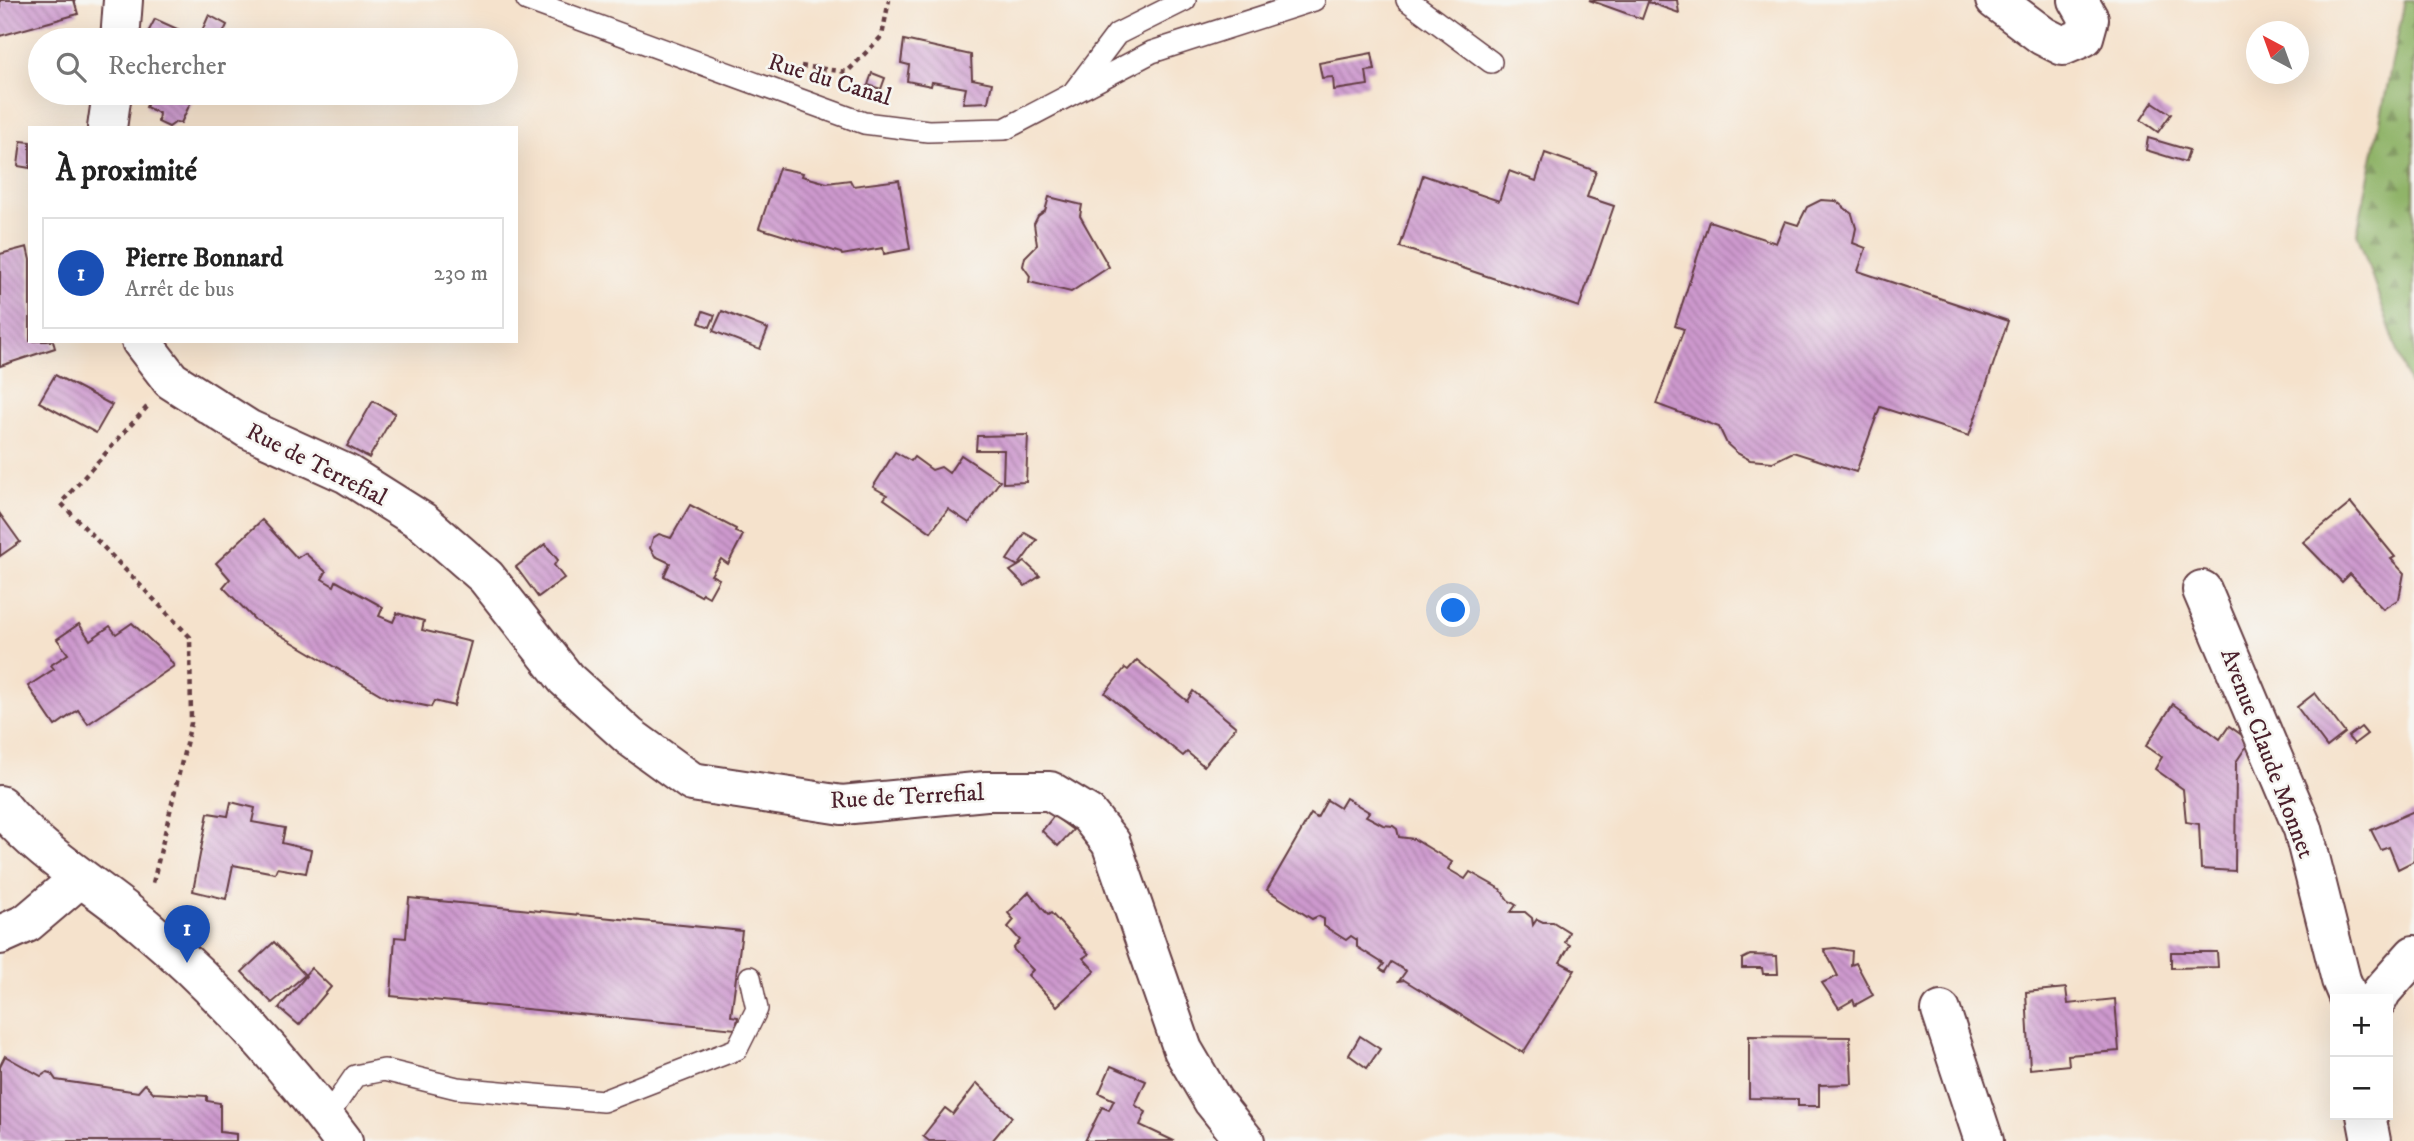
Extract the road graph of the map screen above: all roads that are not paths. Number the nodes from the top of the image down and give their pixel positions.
1 (122, 0) edge
2 (527, 0) edge
3 (1185, 0) edge
4 (1314, 0) edge
5 (1407, 0) edge
6 (1995, 0) edge
7 (2078, 0) edge
8 (121, 28) edge
9 (1491, 62) dead end
10 (1072, 94) junction
11 (110, 105) edge
12 (107, 126) edge
13 (143, 343) edge
14 (2202, 590) dead end
15 (0, 805) edge
16 (80, 878) junction
17 (0, 935) edge
18 (2414, 955) edge
19 (750, 977) dead end
20 (2347, 994) edge
21 (2380, 994) edge
22 (1941, 1011) dead end
23 (2367, 1120) edge
24 (334, 1129) edge
25 (1245, 1141) edge
26 (1984, 1141) edge
27 (2371, 1141) edge

1 - 8 street
2 - 10 lane, Rue du Canal
3 - 10 lane
4 - 10 lane, Rue du Canal
5 - 9 lane
6 - 7 street
11 - 12 street
13 - 25 street, Rue de Terrefial
14 - 20 street, Avenue Claude Monnet
15 - 16 street
16 - 17 street
16 - 24 street
18 - 21 street
19 - 24 lane
22 - 26 street
23 - 27 street

